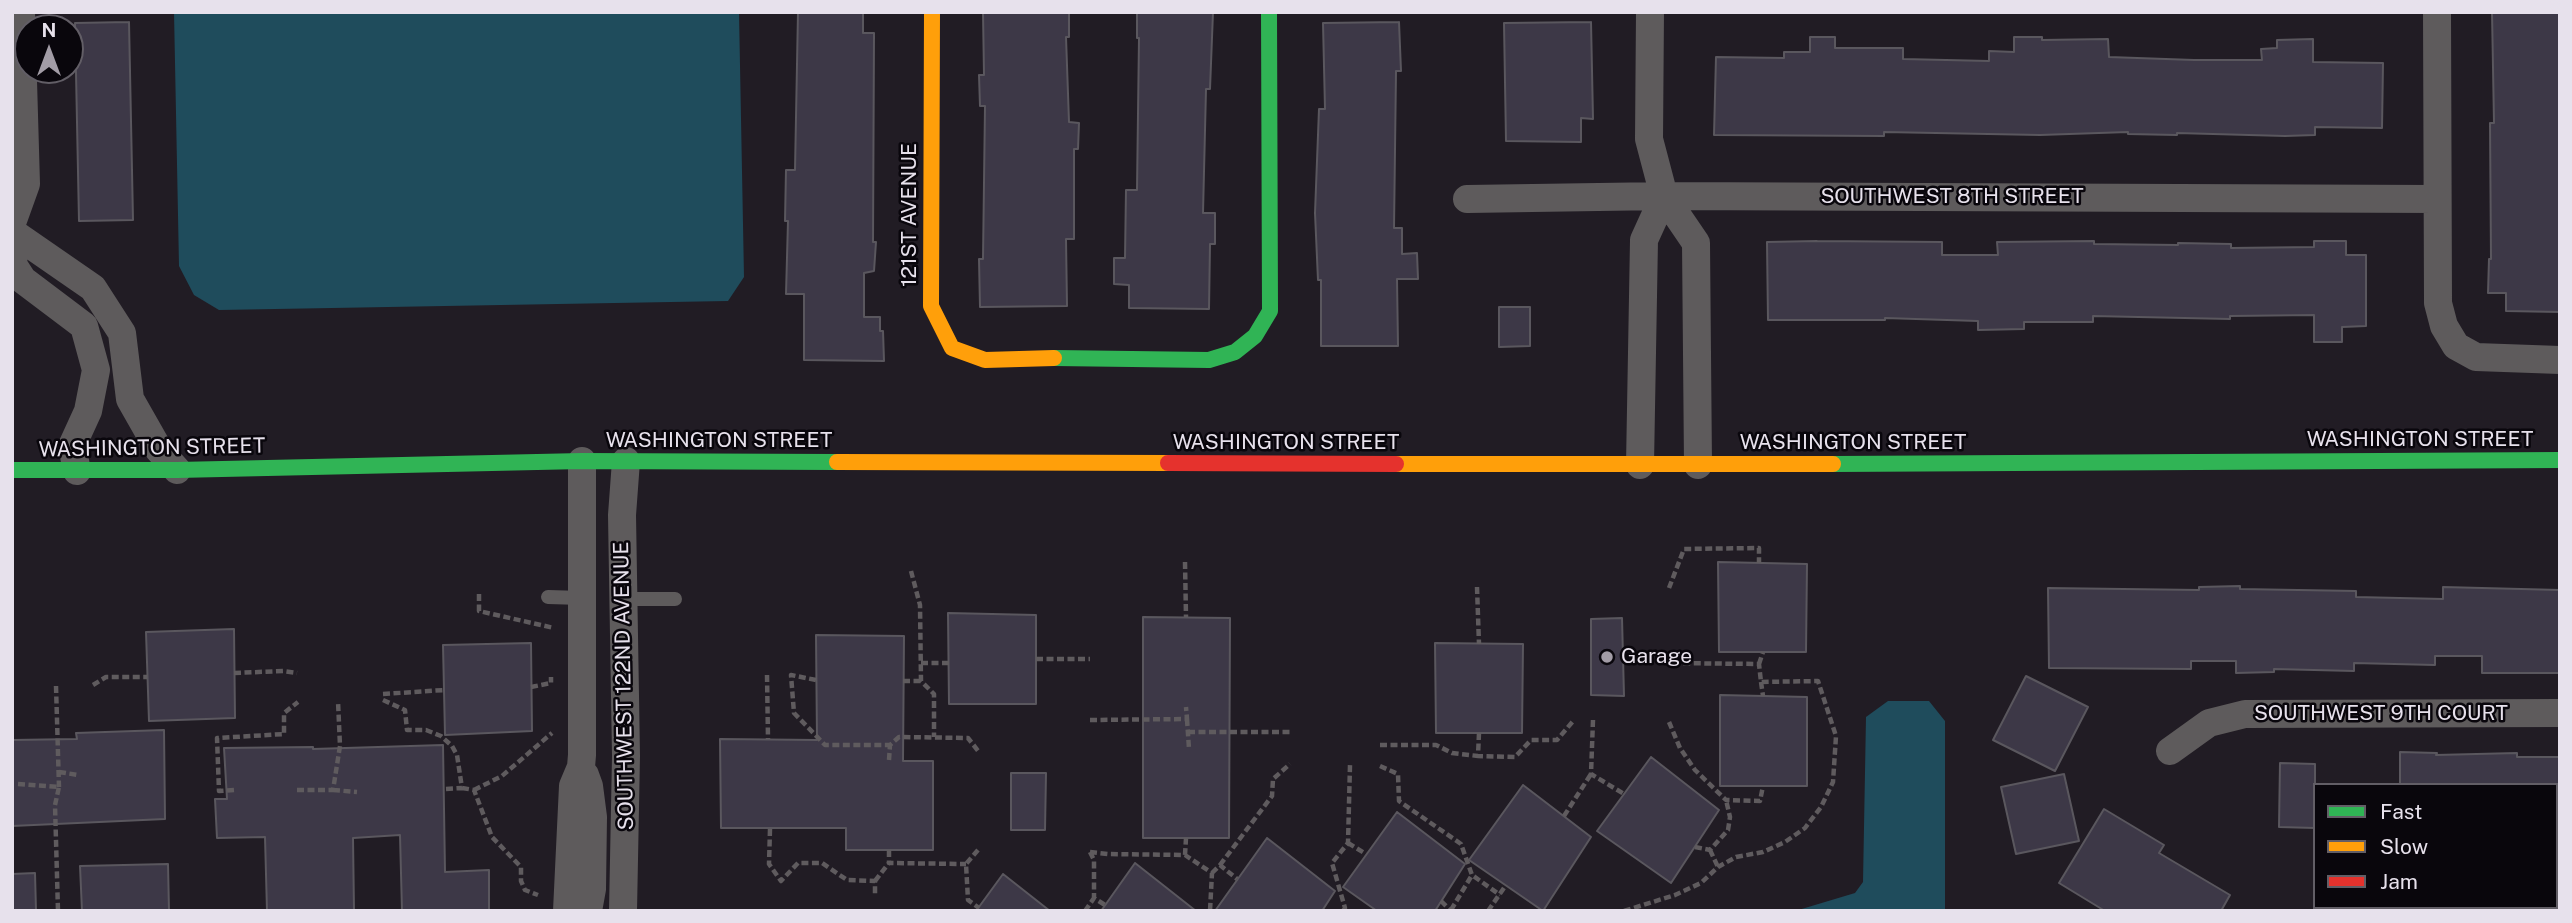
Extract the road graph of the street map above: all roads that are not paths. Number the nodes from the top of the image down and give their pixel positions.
1 (21, 12) edge
2 (932, 12) edge
3 (1269, 12) edge
4 (1650, 12) edge
5 (2437, 12) edge
6 (1664, 196) junction
7 (1467, 199) dead end
8 (2437, 199) junction
9 (12, 222) edge
10 (12, 232) edge
11 (12, 252) edge
12 (2560, 360) edge
13 (2560, 460) edge
14 (582, 461) junction
15 (626, 461) junction
16 (1640, 466) junction
17 (1698, 466) junction
18 (12, 470) edge
19 (177, 470) junction
20 (77, 471) junction
21 (548, 597) dead end
22 (582, 598) junction
23 (624, 599) junction
24 (674, 599) dead end
25 (2560, 713) edge
26 (2170, 751) dead end
27 (574, 910) edge
28 (623, 911) edge

1 - 9 street
2 - 3 street, 121ST AVENUE
4 - 6 street
5 - 8 street
6 - 7 street, SOUTHWEST 8TH STREET
6 - 8 street, SOUTHWEST 8TH STREET
6 - 16 street
6 - 17 street
8 - 12 street
10 - 19 street
11 - 20 street
13 - 17 street, WASHINGTON STREET
14 - 15 street, WASHINGTON STREET
14 - 19 street, WASHINGTON STREET
14 - 22 street, SOUTHWEST 122ND AVENUE
15 - 16 street, WASHINGTON STREET
15 - 23 street, SOUTHWEST 122ND AVENUE
16 - 17 street, WASHINGTON STREET
18 - 20 street, WASHINGTON STREET
19 - 20 street, WASHINGTON STREET
21 - 22 lane
22 - 23 street
22 - 27 street, SOUTHWEST 122ND AVENUE
23 - 24 lane
23 - 28 street, SOUTHWEST 122ND AVENUE
25 - 26 street, SOUTHWEST 9TH COURT

